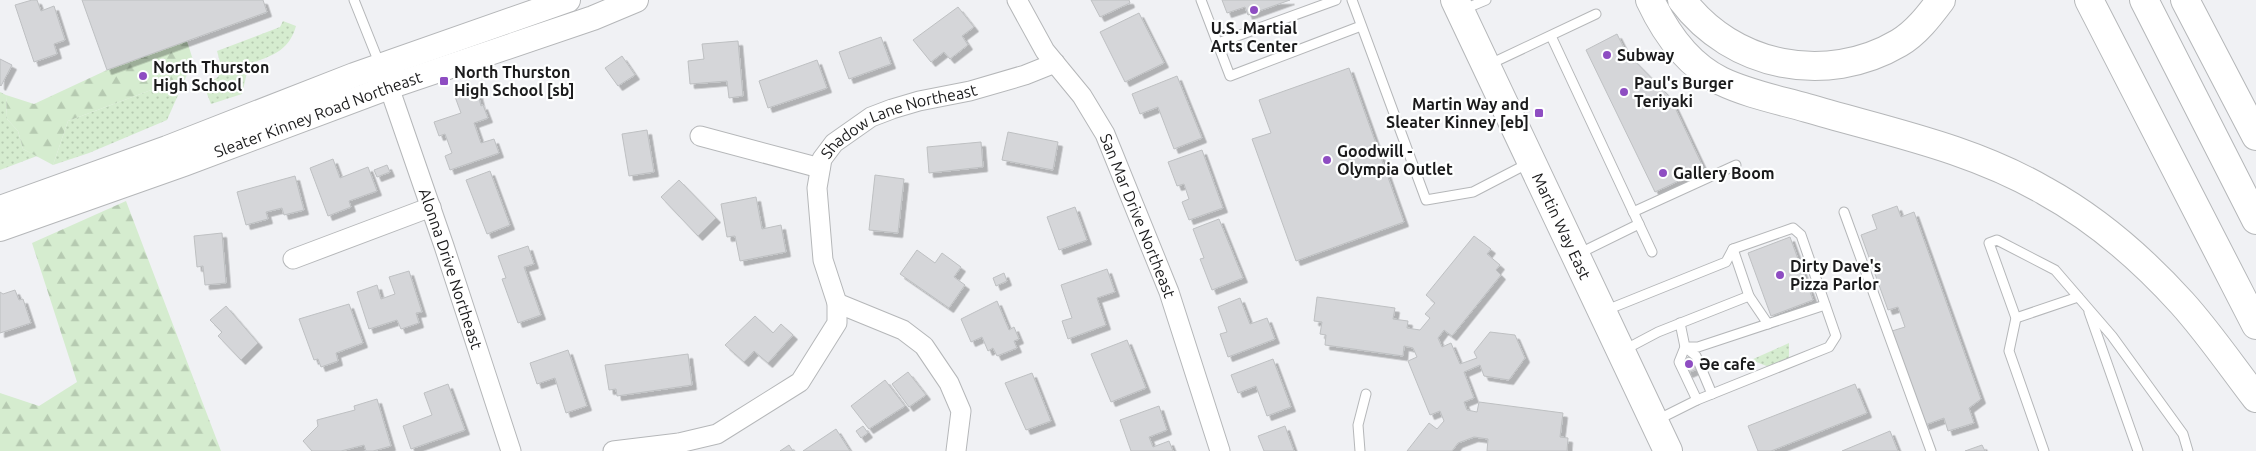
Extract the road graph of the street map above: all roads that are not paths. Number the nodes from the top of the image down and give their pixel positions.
1 (354, 0) edge
2 (568, 0) edge
3 (635, 0) edge
4 (1017, 0) edge
5 (1201, 0) edge
6 (1336, 0) edge
7 (1352, 0) edge
8 (1486, 0) edge
9 (1650, 0) edge
10 (1682, 0) edge
11 (1941, 0) edge
12 (2089, 0) edge
13 (2144, 0) edge
14 (2185, 0) edge
15 (2204, 0) edge
16 (1457, 5) edge
17 (1596, 14) dead end
18 (1361, 26) junction
19 (1551, 36) junction
20 (1218, 43) junction
21 (1055, 63) junction
22 (1486, 66) junction
23 (385, 76) junction
24 (700, 136) dead end
25 (2256, 136) edge
26 (1532, 162) junction
27 (1736, 165) dead end
28 (820, 168) junction
29 (430, 207) junction
30 (0, 208) edge
31 (1633, 212) junction
32 (1844, 212) dead end
33 (2256, 220) edge
34 (1639, 224) junction
35 (0, 229) edge
36 (1733, 249) junction
37 (1652, 252) dead end
38 (1576, 255) junction
39 (293, 259) dead end
40 (1749, 296) junction
41 (2078, 297) junction
42 (837, 303) junction
43 (1825, 305) junction
44 (2087, 308) junction
45 (1603, 312) junction
46 (2016, 318) junction
47 (1680, 324) junction
48 (1768, 324) junction
49 (2256, 325) edge
50 (1685, 347) junction
51 (1622, 351) junction
52 (1366, 394) dead end
53 (1712, 394) junction
54 (2256, 398) edge
55 (1697, 400) junction
56 (1655, 421) junction
57 (511, 451) edge
58 (613, 451) edge
59 (956, 451) edge
60 (1220, 451) edge
61 (1360, 451) edge
62 (1668, 451) edge
63 (1931, 451) edge
64 (2044, 451) edge
65 (2138, 451) edge
66 (2188, 451) edge

1 - 23 lane
2 - 23 street, Sleater Kinney Road Northeast
3 - 23 street, Sleater Kinney Road Northeast
4 - 21 street, San Mar Drive Northeast
5 - 20 lane
6 - 20 lane
7 - 18 lane
8 - 16 lane
9 - 54 main road
10 - 11 main road
12 - 49 main road
13 - 33 main road
14 - 25 main road
15 - 25 main road
16 - 22 main road, Martin Way East
17 - 19 lane
18 - 20 lane
18 - 26 lane
19 - 22 lane
19 - 31 lane
21 - 28 street, Shadow Lane Northeast
21 - 60 street, San Mar Drive Northeast
22 - 26 main road, Martin Way East
23 - 29 street, Alonna Drive Northeast
23 - 30 street, Sleater Kinney Road Northeast
23 - 35 street, Sleater Kinney Road Northeast
24 - 28 street
26 - 38 main road, Martin Way East
27 - 31 lane
28 - 42 street, Shadow Lane Northeast
29 - 39 street
29 - 57 street, Alonna Drive Northeast
31 - 34 lane
32 - 63 lane
34 - 37 lane
34 - 38 lane
36 - 40 lane
36 - 43 lane
36 - 45 lane
38 - 45 main road, Martin Way East
40 - 47 lane
40 - 48 lane
41 - 44 lane
41 - 46 lane
41 - 46 lane
42 - 58 street, Shadow Lane Northeast
42 - 59 street
43 - 48 lane
43 - 53 lane
44 - 65 lane
44 - 66 lane
45 - 51 main road, Martin Way East
46 - 64 lane
47 - 50 lane
47 - 51 lane
48 - 50 lane
50 - 53 lane
50 - 55 lane
51 - 56 main road, Martin Way East
52 - 61 lane
53 - 55 lane
55 - 56 lane
56 - 62 main road, Martin Way East

